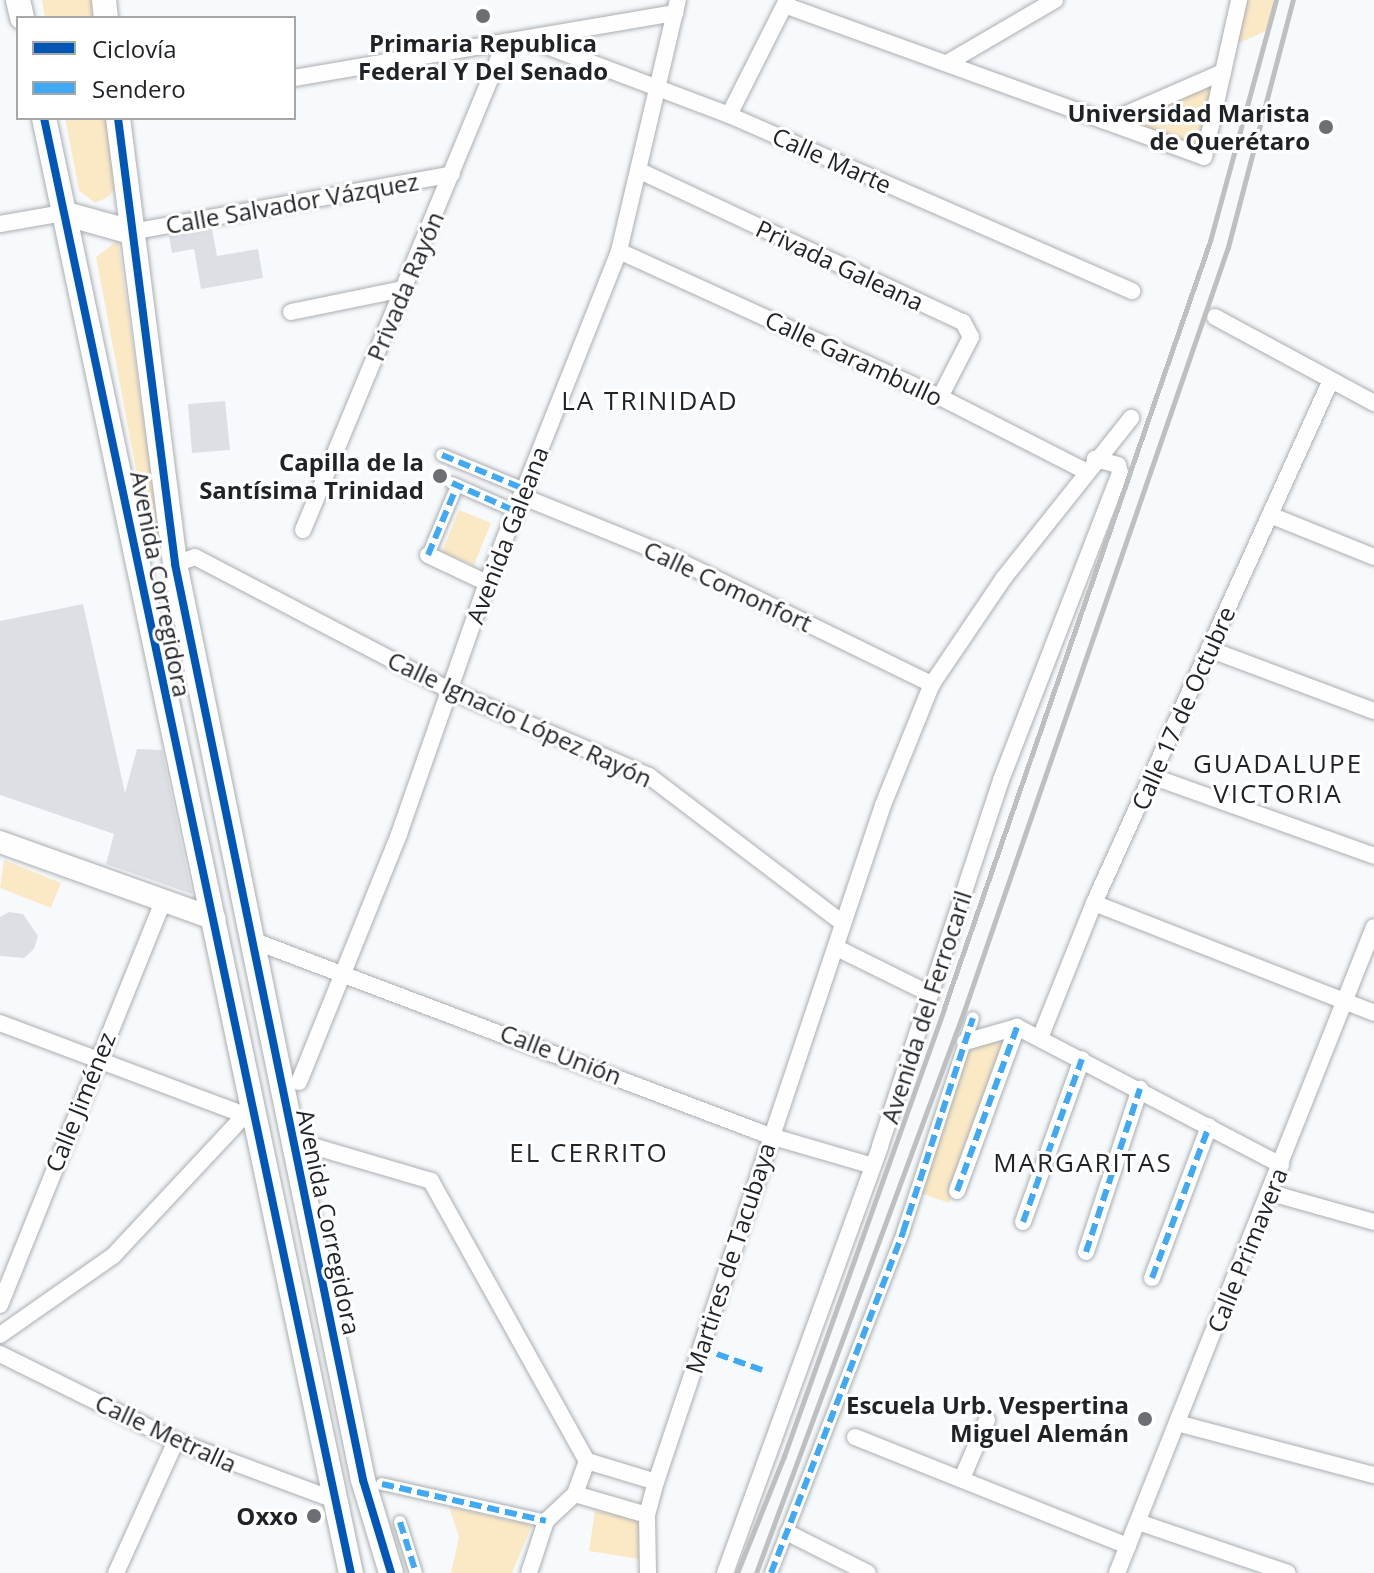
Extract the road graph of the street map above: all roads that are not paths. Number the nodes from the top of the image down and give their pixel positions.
1 (1055, 0) edge
2 (1239, 0) edge
3 (787, 3) edge
4 (676, 7) edge
5 (528, 39) junction
6 (506, 41) junction
7 (949, 62) junction
8 (1223, 72) junction
9 (296, 78) edge
10 (661, 89) junction
11 (729, 115) junction
12 (44, 120) edge
13 (118, 120) edge
14 (1113, 120) junction
15 (640, 171) junction
16 (452, 174) junction
17 (63, 213) junction
18 (0, 224) edge
19 (131, 232) junction
20 (619, 251) junction
21 (403, 289) junction
22 (1132, 291) dead end
23 (291, 312) dead end
24 (1215, 317) dead end
25 (1331, 380) junction
26 (940, 397) junction
27 (1374, 403) edge
28 (1131, 418) dead end
29 (442, 455) dead end
30 (1090, 465) junction
31 (520, 499) junction
32 (1270, 515) junction
33 (303, 530) dead end
34 (428, 555) joint
35 (1374, 557) edge
36 (175, 564) junction
37 (487, 583) junction
38 (1209, 649) junction
39 (932, 684) junction
40 (449, 690) junction
41 (1374, 711) edge
42 (1151, 776) junction
43 (0, 842) edge
44 (1374, 856) edge
45 (164, 900) junction
46 (1094, 903) junction
47 (215, 919) junction
48 (843, 923) junction
49 (1374, 927) edge
50 (249, 939) junction
51 (837, 948) junction
52 (339, 976) junction
53 (930, 994) junction
54 (1345, 1003) junction
55 (1374, 1013) edge
56 (973, 1018) dead end
57 (0, 1023) edge
58 (1017, 1027) junction
59 (1040, 1038) junction
60 (965, 1042) junction
61 (97, 1058) junction
62 (1082, 1059) junction
63 (299, 1082) dead end
64 (1140, 1089) junction
65 (249, 1114) junction
66 (1209, 1126) junction
67 (770, 1136) junction
68 (292, 1140) junction
69 (1281, 1165) junction
70 (873, 1166) junction
71 (957, 1191) dead end
72 (1271, 1193) junction
73 (1023, 1222) dead end
74 (1374, 1222) edge
75 (1086, 1252) dead end
76 (1152, 1278) dead end
77 (0, 1305) edge
78 (0, 1335) edge
79 (0, 1354) edge
80 (987, 1420) dead end
81 (1177, 1423) junction
82 (855, 1437) dead end
83 (176, 1441) junction
84 (587, 1461) junction
85 (1374, 1475) edge
86 (963, 1476) junction
87 (656, 1482) junction
88 (375, 1485) junction
89 (575, 1494) junction
90 (337, 1501) junction
91 (647, 1515) junction
92 (546, 1521) junction
93 (400, 1522) dead end
94 (1138, 1522) junction
95 (788, 1533) junction
96 (1128, 1546) junction
97 (116, 1573) edge
98 (351, 1573) edge
99 (391, 1573) edge
100 (416, 1573) edge
101 (529, 1573) edge
102 (648, 1573) edge
103 (725, 1573) edge
104 (771, 1573) edge
105 (868, 1573) edge
106 (1117, 1573) edge
107 (1288, 1573) edge

1 - 7 street
2 - 8 street
3 - 7 street
3 - 11 street
4 - 5 street, Calle Marte
4 - 10 street, Avenida Galeana
5 - 6 street, Calle Marte
5 - 10 street, Calle Marte
6 - 9 street, Calle Marte
6 - 16 street, Privada Rayón
7 - 14 street
8 - 14 street
8 - 14 street
10 - 11 street, Calle Marte
10 - 15 street, Avenida Galeana
11 - 22 street, Calle Marte
12 - 17 main road, Avenida Corregidora
13 - 19 main road, Avenida Corregidora
15 - 20 street, Avenida Galeana
15 - 26 street, Privada Galeana
16 - 19 street, Calle Salvador Vázquez
16 - 21 street, Privada Rayón
17 - 18 street
17 - 19 main road
17 - 47 main road, Avenida Corregidora
19 - 36 main road, Avenida Corregidora
20 - 26 street, Calle Garambullo
20 - 31 street, Avenida Galeana
21 - 23 street
21 - 33 street, Privada Rayón
24 - 25 street
25 - 27 street
25 - 32 street, Calle 17 de Octubre
26 - 30 street, Calle Garambullo
28 - 30 street, Martires de Tacubaya
29 - 31 street
30 - 39 street, Martires de Tacubaya
30 - 53 street, Avenida del Ferrocaril
31 - 34 street
31 - 37 street, Avenida Galeana
31 - 39 street, Calle Comonfort
32 - 35 street
32 - 38 street, Calle 17 de Octubre
34 - 37 street
36 - 40 street, Calle Ignacio López Rayón
36 - 50 main road, Avenida Corregidora
37 - 40 street, Avenida Galeana
38 - 41 street
38 - 42 street, Calle 17 de Octubre
39 - 48 street, Martires de Tacubaya
40 - 48 street, Calle Ignacio López Rayón
40 - 52 street, Avenida Galeana
42 - 44 street
42 - 46 street, Calle 17 de Octubre
43 - 45 street
45 - 47 street
45 - 61 street, Calle Jiménez
46 - 54 street
46 - 59 street, Calle 17 de Octubre
47 - 65 main road, Avenida Corregidora
48 - 51 street, Martires de Tacubaya
49 - 54 street, Calle Primavera
50 - 52 street, Calle Unión
50 - 68 main road, Avenida Corregidora
51 - 53 street
51 - 67 street, Martires de Tacubaya
52 - 63 street, Avenida Galeana
52 - 67 street, Calle Unión
53 - 70 street, Avenida del Ferrocaril
54 - 55 street
54 - 69 street, Calle Primavera
56 - 60 street, Avenida del Ferrocaril
57 - 61 street
58 - 59 street
58 - 60 street, Avenida del Ferrocaril
58 - 71 street
59 - 62 street
60 - 95 street, Avenida del Ferrocaril
61 - 65 street
61 - 77 street, Calle Jiménez
62 - 64 street
62 - 73 street
64 - 66 street
64 - 75 street
65 - 78 street
65 - 90 main road, Avenida Corregidora
66 - 69 street
66 - 76 street
67 - 70 street, Calle Unión
67 - 87 street, Martires de Tacubaya
68 - 84 street
68 - 88 main road, Avenida Corregidora
69 - 72 street, Calle Primavera
70 - 103 street, Avenida del Ferrocaril
72 - 74 street
72 - 81 street, Calle Primavera
79 - 83 street, Calle Metralla
80 - 86 street
81 - 85 street
81 - 94 street, Calle Primavera
82 - 86 street
83 - 90 street, Calle Metralla
83 - 97 street
84 - 87 street
84 - 89 street
86 - 96 street
87 - 91 street, Martires de Tacubaya
88 - 92 street
88 - 99 main road, Avenida Corregidora
89 - 91 street
89 - 92 street
90 - 98 main road, Avenida Corregidora
91 - 102 street, Martires de Tacubaya
92 - 101 street
93 - 100 street
94 - 96 street, Calle Primavera
94 - 107 street
95 - 104 street, Avenida del Ferrocaril
95 - 105 street
96 - 106 street, Calle Primavera

